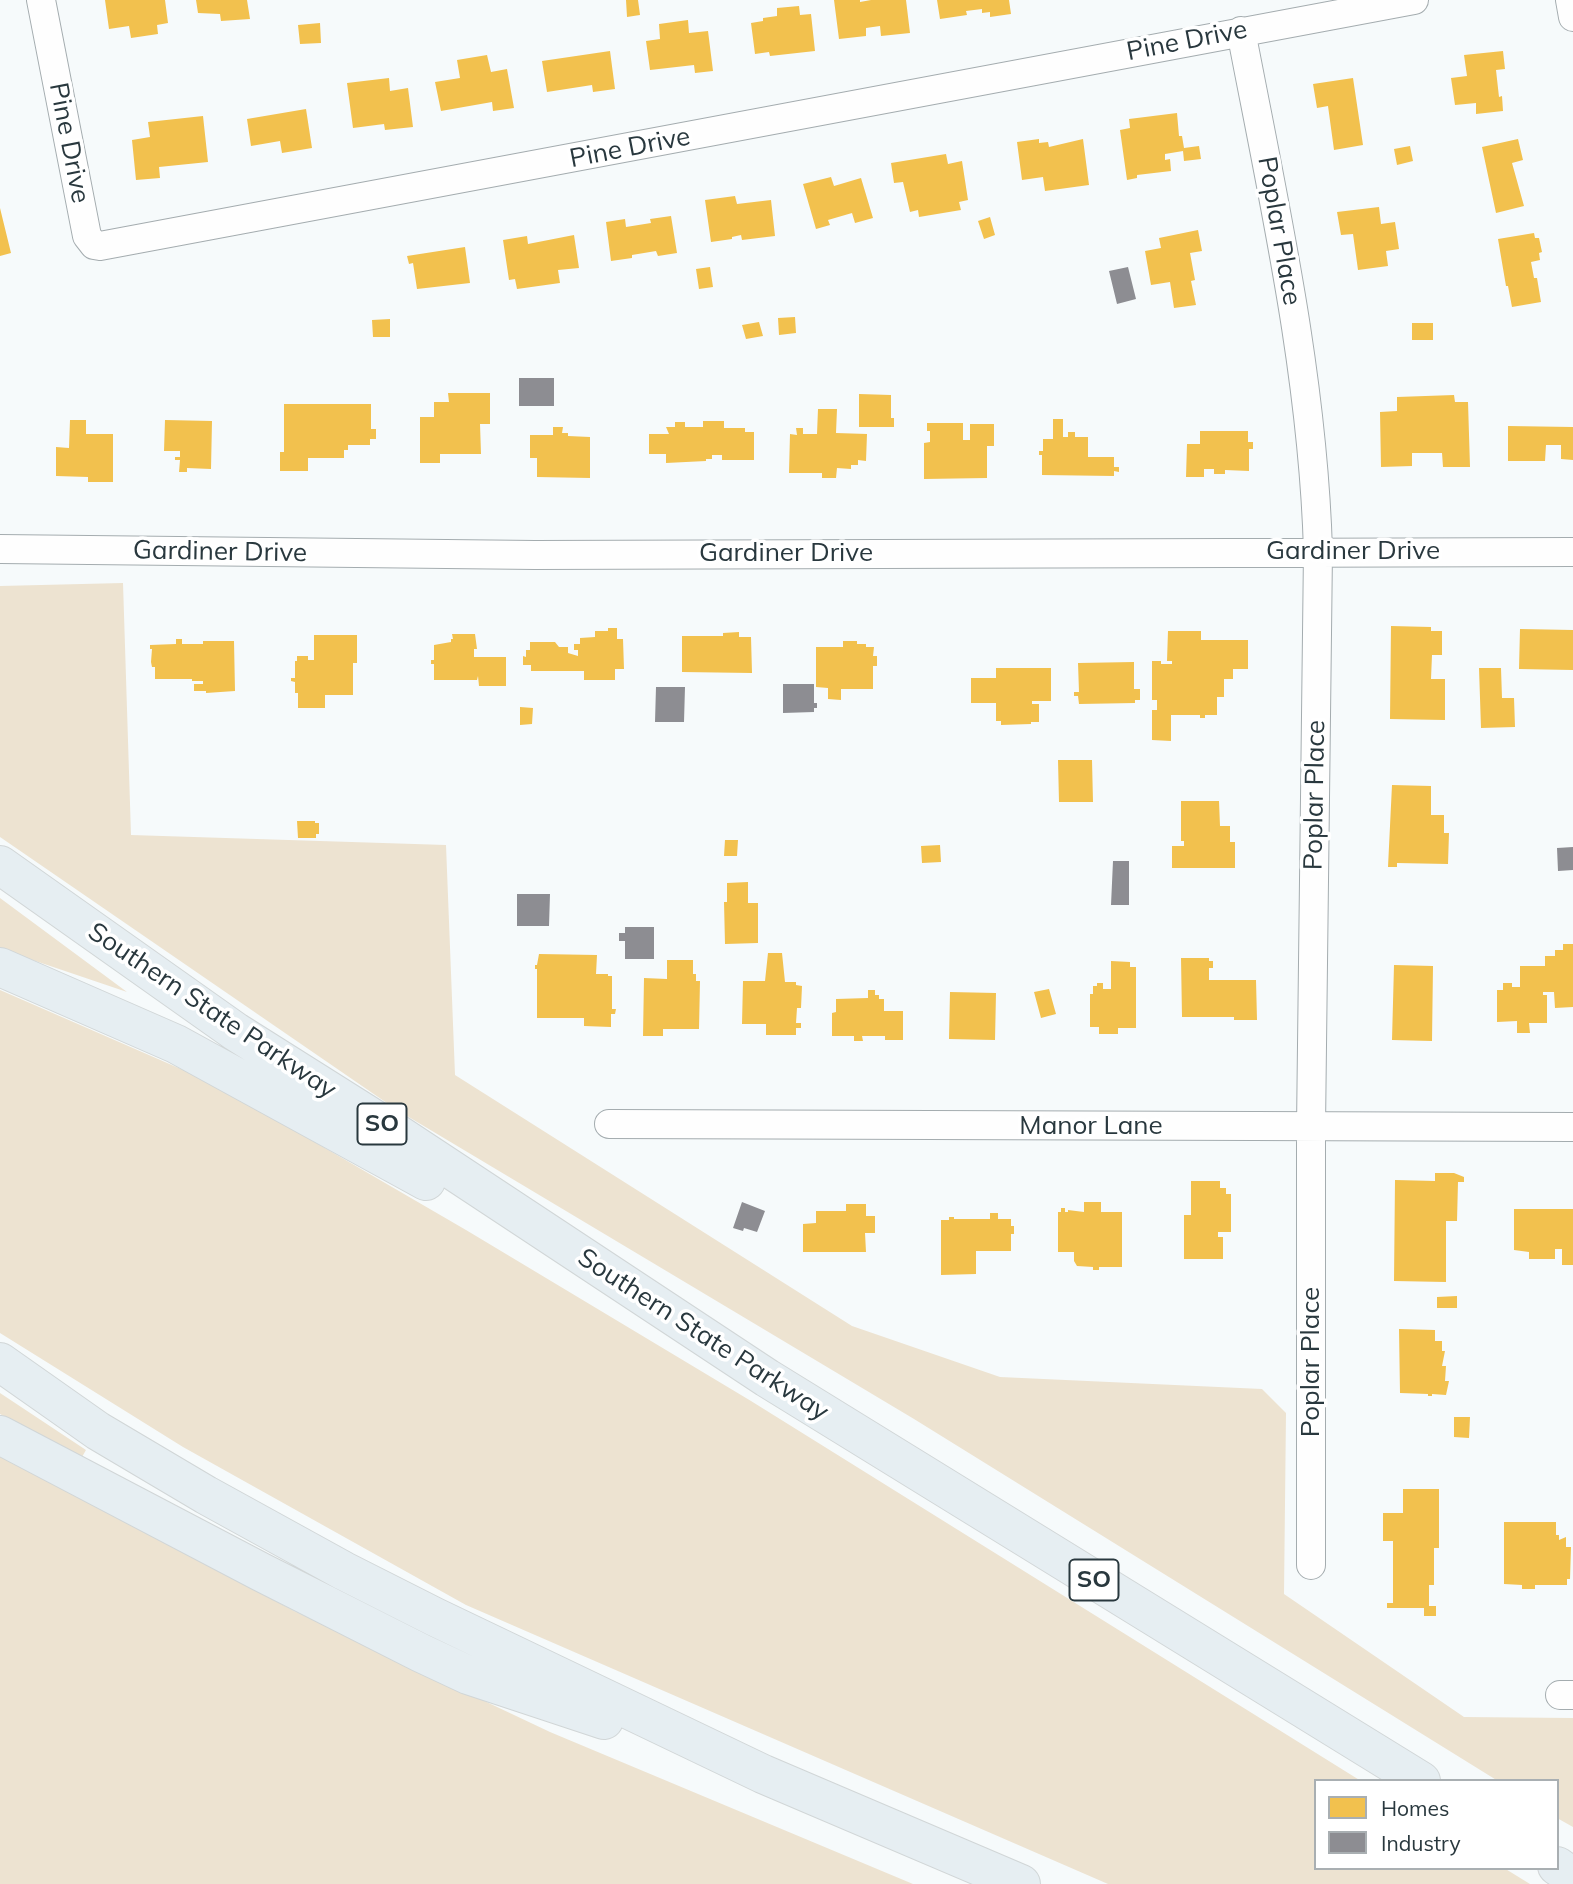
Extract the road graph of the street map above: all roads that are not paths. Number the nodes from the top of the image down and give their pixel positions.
1 (41, 0) edge
2 (1414, 0) edge
3 (1570, 0) edge
4 (1573, 17) edge
5 (1241, 31) junction
6 (0, 550) edge
7 (1318, 551) junction
8 (1573, 552) edge
9 (0, 865) edge
10 (0, 967) edge
11 (609, 1124) dead end
12 (1311, 1127) junction
13 (1573, 1127) edge
14 (0, 1362) edge
15 (767, 1378) junction
16 (0, 1435) edge
17 (1311, 1565) dead end
18 (763, 1774) junction
19 (1418, 1779) edge
20 (1021, 1884) edge

1 - 5 street, Pine Drive
2 - 5 street, Pine Drive
3 - 4 street
5 - 7 street, Poplar Place
6 - 7 street, Gardiner Drive
7 - 8 street, Gardiner Drive
7 - 12 street, Poplar Place
9 - 15 highway, Southern State Parkway / SO
10 - 15 highway
11 - 12 street, Manor Lane
12 - 13 street, Manor Lane
12 - 17 street, Poplar Place
14 - 18 highway
15 - 19 highway, Southern State Parkway / SO
16 - 18 highway
18 - 20 highway

